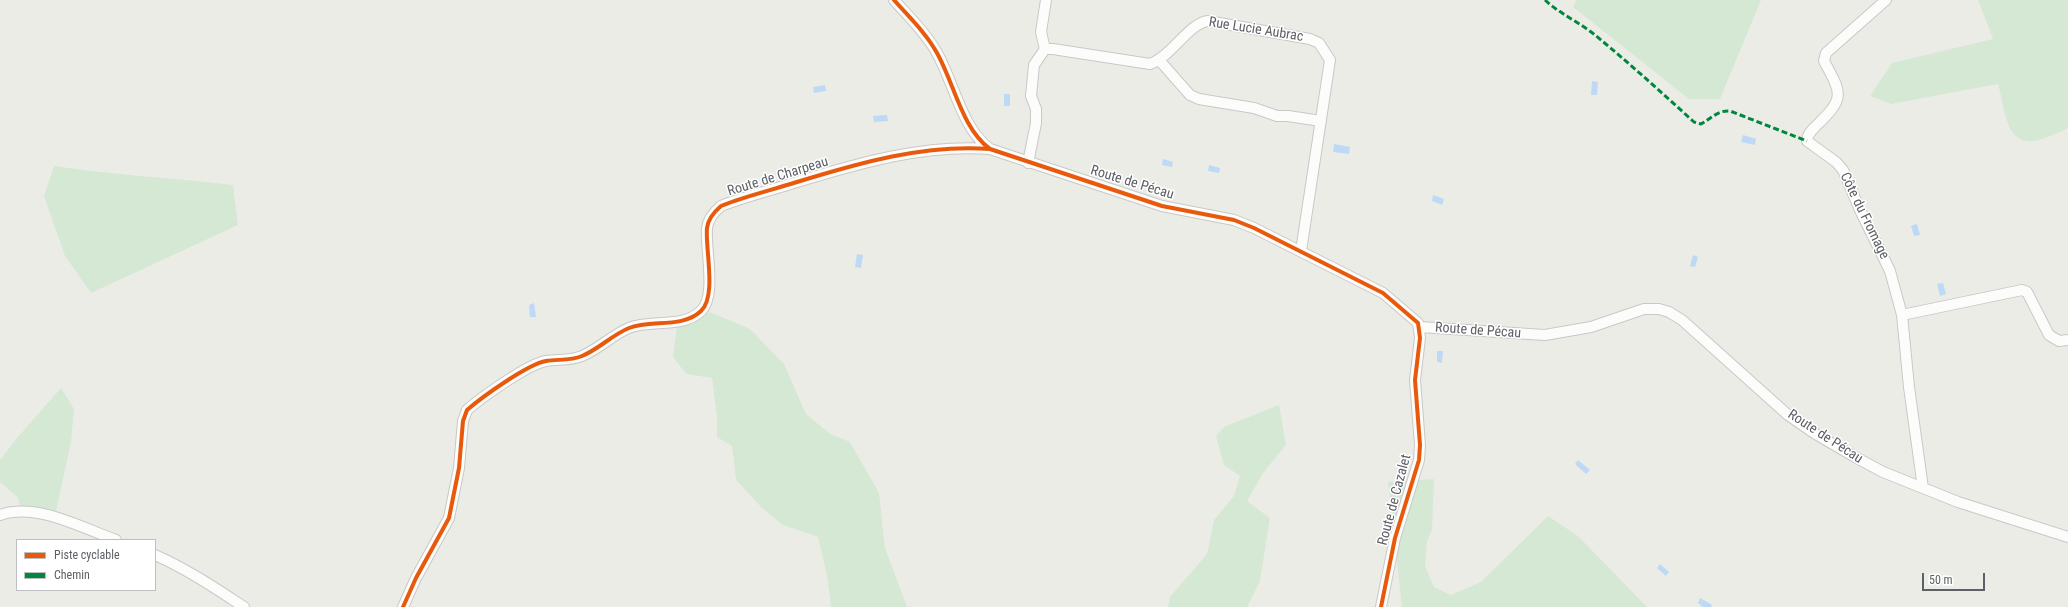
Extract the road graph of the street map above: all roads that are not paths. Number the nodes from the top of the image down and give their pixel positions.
1 (894, 0) edge
2 (1046, 0) edge
3 (1886, 0) edge
4 (1045, 49) junction
5 (1160, 61) junction
6 (1321, 121) junction
7 (974, 134) junction
8 (966, 147) junction
9 (990, 149) junction
10 (1028, 163) junction
11 (1301, 251) junction
12 (1902, 315) junction
13 (1420, 327) junction
14 (2068, 340) edge
15 (1923, 488) junction
16 (0, 515) edge
17 (2068, 537) edge
18 (113, 539) edge
19 (156, 555) edge
20 (244, 607) edge
21 (403, 607) edge
22 (1381, 607) edge

1 - 7 street, Route de Pécau
2 - 4 street
3 - 12 street, Côte du Fromage
4 - 5 street
4 - 10 street
5 - 6 street
5 - 6 street, Rue Lucie Aubrac
6 - 11 street
7 - 8 street
7 - 9 street, Route de Pécau
8 - 9 street, Route de Charpeau
8 - 21 street, Route de Charpeau
9 - 10 street, Route de Pécau
10 - 11 street, Route de Pécau
11 - 13 street, Route de Pécau
12 - 14 street
12 - 15 street, Côte du Fromage
13 - 15 street, Route de Pécau
13 - 22 street, Route de Cazalet
15 - 17 street, Route de Pécau
16 - 18 street
19 - 20 street

